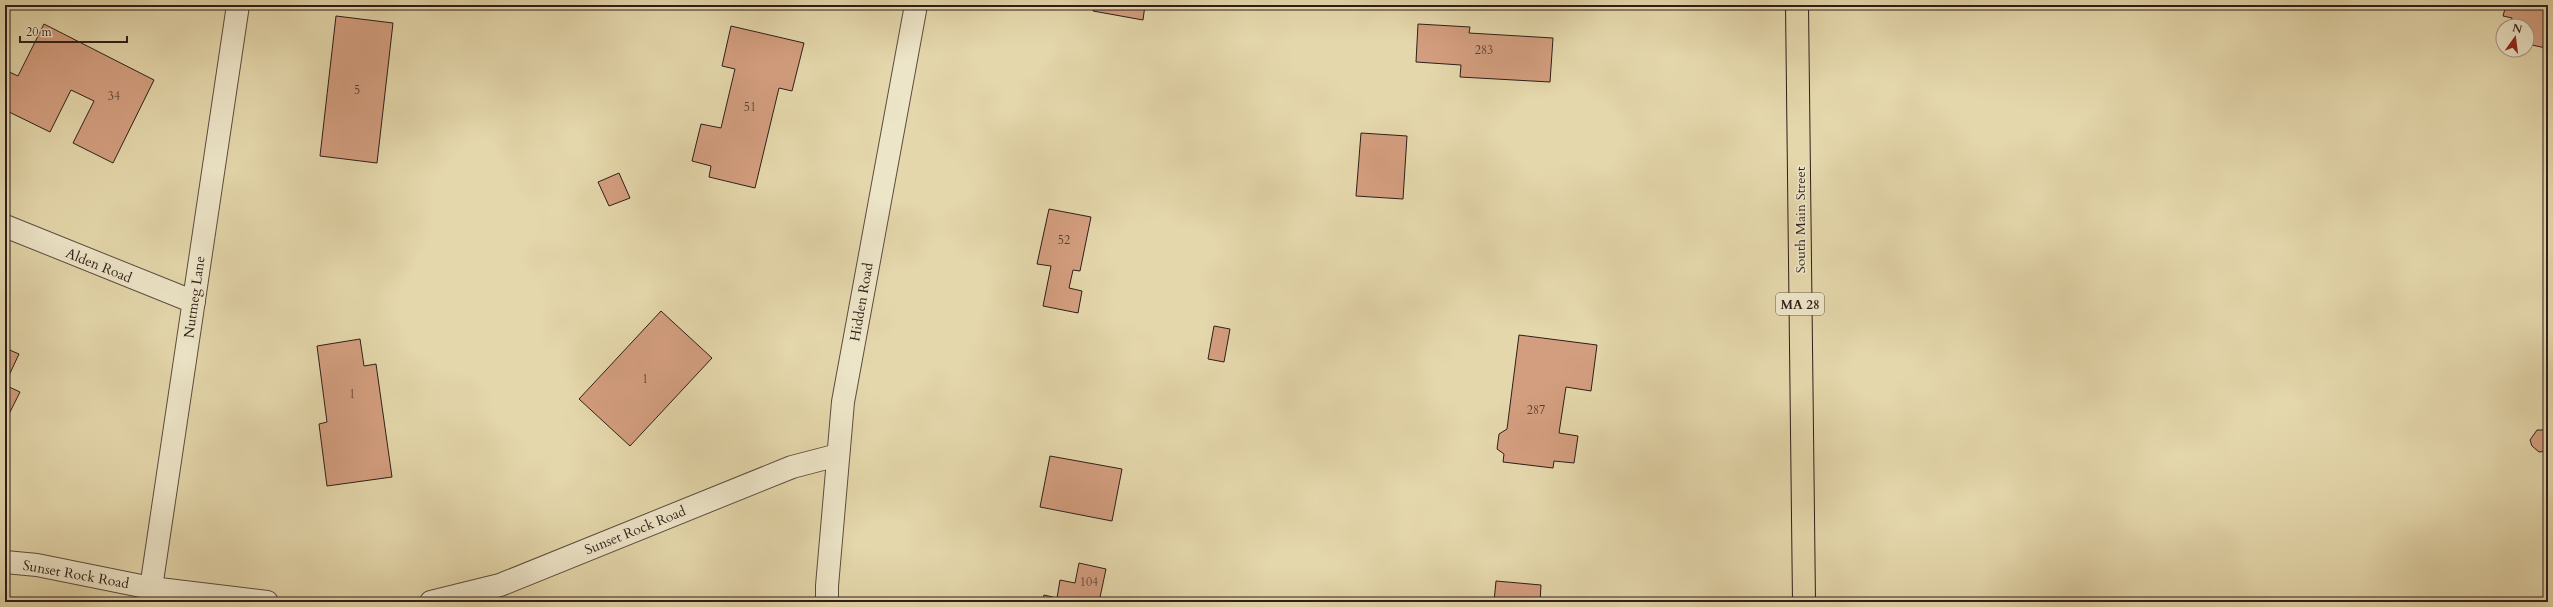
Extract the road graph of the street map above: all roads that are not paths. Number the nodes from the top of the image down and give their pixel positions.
1 (238, 5) edge
2 (916, 5) edge
3 (1798, 5) edge
4 (5, 226) edge
5 (194, 302) junction
6 (838, 455) junction
7 (5, 562) edge
8 (151, 588) junction
9 (267, 602) edge
10 (431, 602) edge
11 (827, 602) edge
12 (1804, 602) edge

1 - 5 street, Nutmeg Lane
2 - 6 street, Hidden Road
3 - 12 main road, South Main Street / MA 28
4 - 5 street, Alden Road
5 - 8 street, Nutmeg Lane
6 - 10 street, Sunset Rock Road
6 - 11 street, Hidden Road
7 - 8 street, Sunset Rock Road
8 - 9 street, Sunset Rock Road

